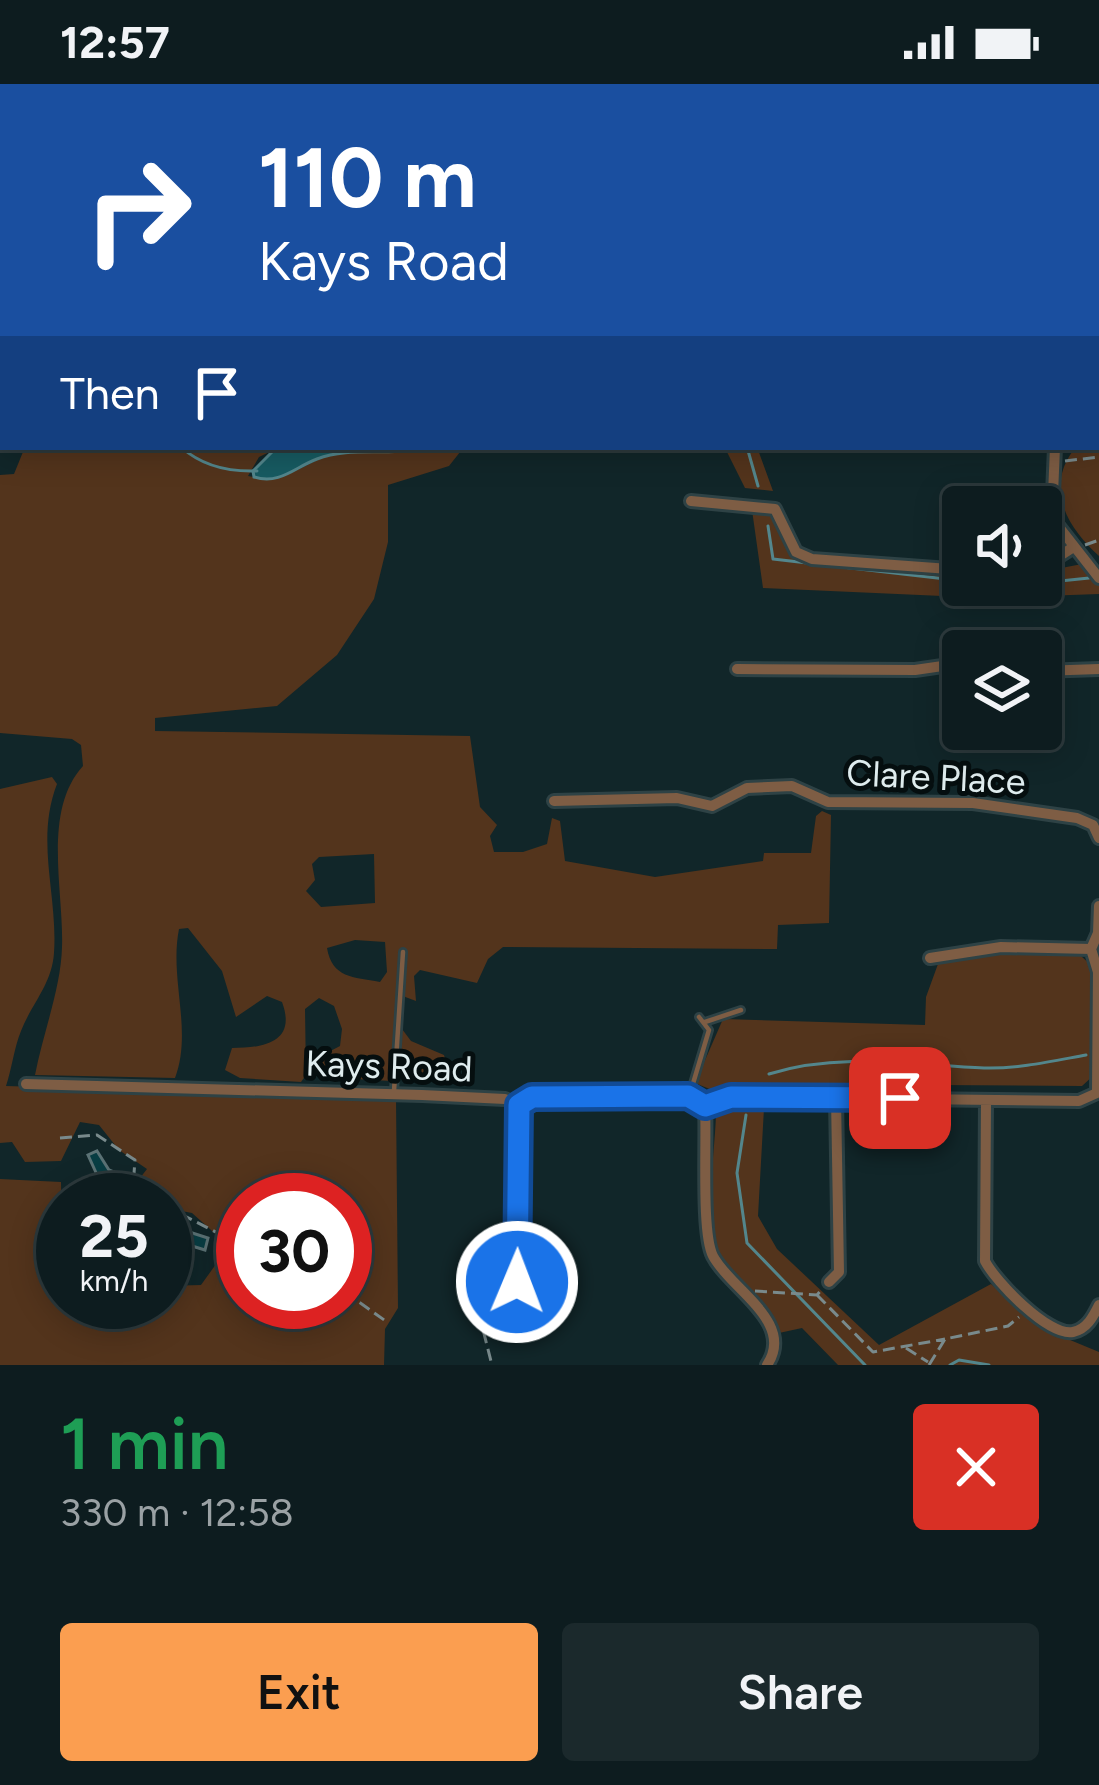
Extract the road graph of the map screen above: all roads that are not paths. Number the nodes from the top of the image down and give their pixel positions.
1 (1055, 450) edge
2 (691, 501) dead end
3 (1072, 548) junction
4 (1062, 554) edge
5 (942, 568) edge
6 (1099, 578) edge
7 (942, 666) edge
8 (737, 669) dead end
9 (1099, 669) edge
10 (1062, 670) edge
11 (554, 801) dead end
12 (1099, 838) edge
13 (1099, 906) edge
14 (1091, 950) junction
15 (403, 952) dead end
16 (930, 958) dead end
17 (741, 1010) dead end
18 (26, 1084) dead end
19 (1098, 1092) edge
20 (394, 1095) junction
21 (688, 1096) junction
22 (836, 1099) junction
23 (986, 1100) junction
24 (519, 1105) junction
25 (705, 1106) junction
26 (829, 1282) road end
27 (1099, 1305) edge
28 (474, 1307) road end
29 (767, 1365) edge

1 - 3 street
2 - 5 street
3 - 4 street
3 - 6 street
7 - 8 street
9 - 10 street
11 - 12 street, Clare Place
13 - 14 street
14 - 16 street
14 - 19 street
15 - 20 lane
17 - 21 lane
18 - 20 street, Kays Road
19 - 23 street
20 - 24 street, Kays Road
21 - 24 street, Kays Road
21 - 25 street
22 - 23 street
22 - 25 street
22 - 26 street
23 - 27 street
24 - 28 street
25 - 29 street

